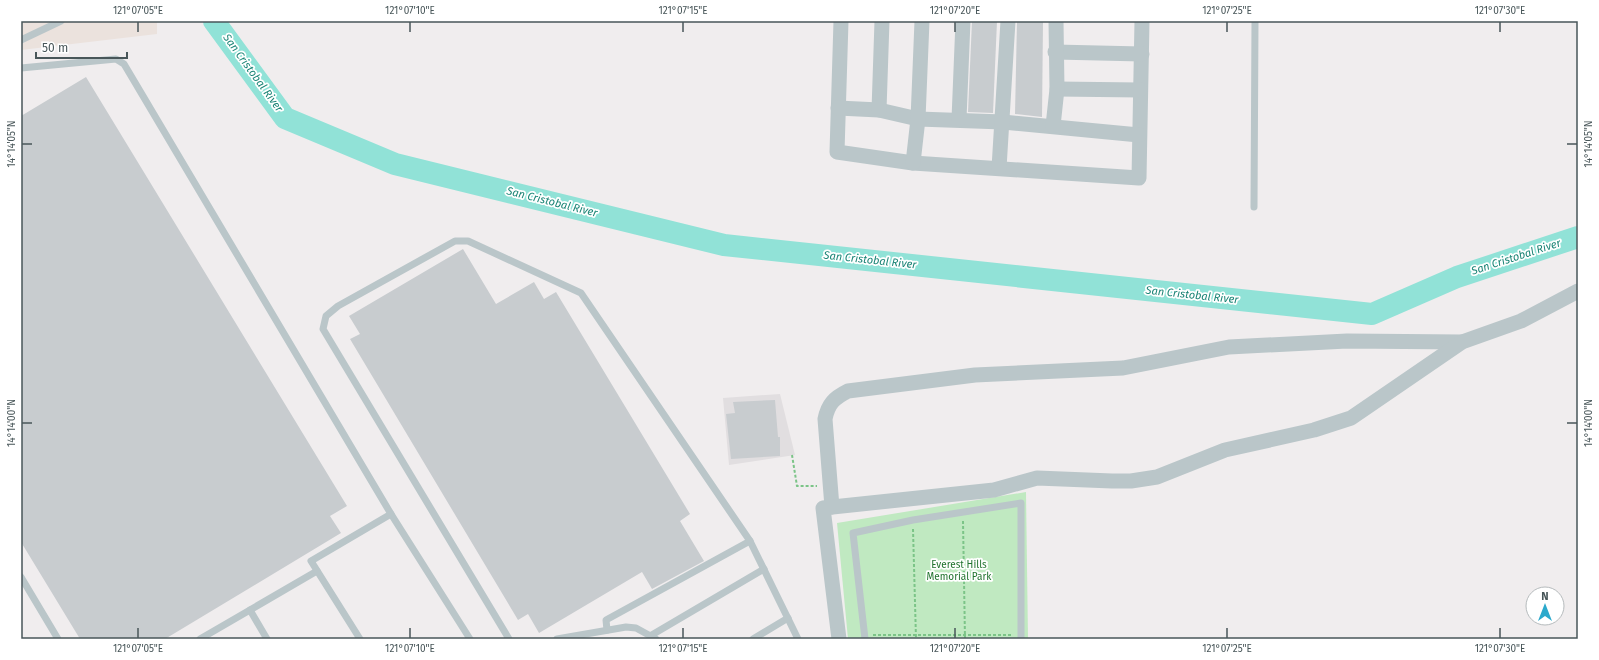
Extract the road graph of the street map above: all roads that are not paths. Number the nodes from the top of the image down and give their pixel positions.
1 (61, 21) edge
2 (841, 21) edge
3 (882, 21) edge
4 (922, 21) edge
5 (963, 21) edge
6 (1008, 21) edge
7 (1056, 21) edge
8 (1142, 21) edge
9 (1255, 21) edge
10 (21, 40) edge
11 (1056, 52) junction
12 (1142, 54) junction
13 (21, 68) edge
14 (1057, 89) junction
15 (1140, 90) junction
16 (838, 108) junction
17 (879, 110) junction
18 (918, 119) junction
19 (959, 119) junction
20 (1003, 122) junction
21 (1053, 126) junction
22 (1139, 135) junction
23 (913, 163) junction
24 (999, 168) junction
25 (1254, 207) dead end
26 (1578, 291) edge
27 (1462, 342) junction
28 (828, 508) junction
29 (390, 514) junction
30 (750, 541) junction
31 (764, 569) junction
32 (317, 570) junction
33 (21, 578) edge
34 (250, 610) junction
35 (788, 618) junction
36 (607, 630) junction
37 (653, 637) edge
38 (864, 637) edge
39 (1021, 637) edge
40 (203, 638) edge
41 (58, 639) edge
42 (267, 639) edge
43 (360, 639) edge
44 (470, 639) edge
45 (509, 639) edge
46 (556, 639) edge
47 (754, 639) edge
48 (798, 639) edge
49 (839, 639) edge

1 - 10 lane
2 - 16 street
3 - 17 street
4 - 18 street
5 - 19 street
6 - 20 street
7 - 11 street
8 - 12 street
9 - 25 lane
11 - 12 street
11 - 14 street
12 - 15 street
13 - 29 lane
14 - 15 street
14 - 21 street
15 - 22 street
16 - 17 street
16 - 23 street
17 - 18 street
18 - 19 street
18 - 23 street
19 - 20 street
20 - 21 street
20 - 24 street
21 - 22 street
22 - 24 street
23 - 24 street
26 - 27 street
27 - 28 street
27 - 28 street
28 - 49 street
29 - 32 lane
29 - 44 lane
30 - 31 lane
30 - 36 lane
30 - 45 lane
31 - 35 lane
31 - 37 lane
32 - 34 lane
32 - 43 lane
33 - 41 lane
34 - 40 lane
34 - 42 lane
35 - 47 lane
35 - 48 lane
36 - 37 lane
36 - 46 lane
38 - 39 lane

